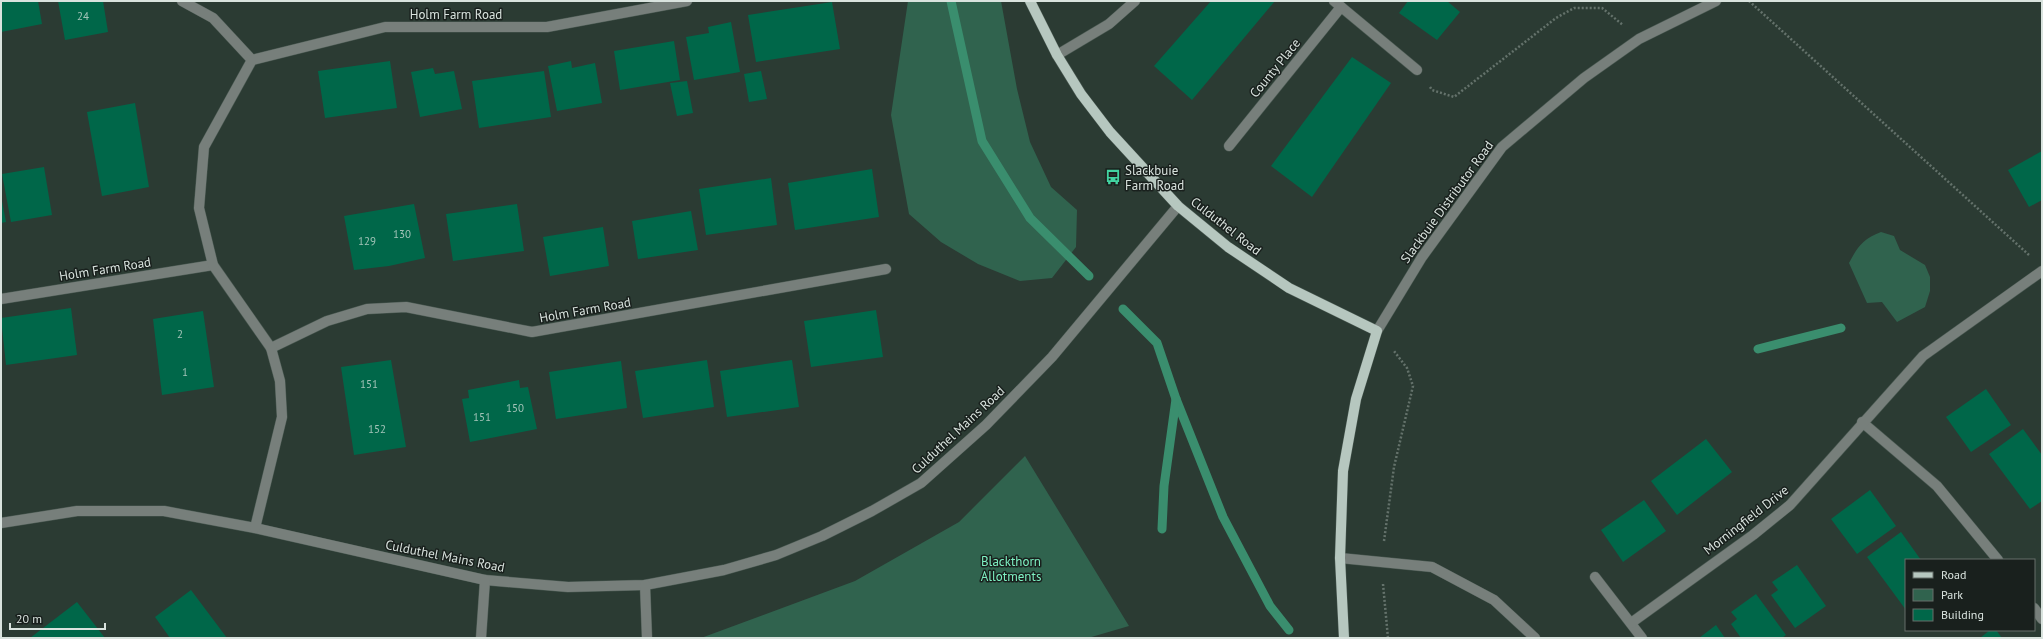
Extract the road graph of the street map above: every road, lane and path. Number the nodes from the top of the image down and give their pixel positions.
1 (182, 1) edge
2 (686, 1) edge
3 (1030, 1) edge
4 (1134, 1) edge
5 (1716, 1) edge
6 (1750, 1) edge
7 (1337, 4) edge
8 (1639, 39) junction
9 (1057, 55) junction
10 (252, 60) junction
11 (1417, 70) joint
12 (1229, 146) dead end
13 (1178, 206) junction
14 (2030, 256) dead end
15 (213, 264) junction
16 (886, 269) dead end
17 (2042, 271) edge
18 (1, 299) edge
19 (1377, 331) junction
20 (271, 348) junction
21 (1862, 422) junction
22 (1, 523) edge
23 (254, 528) junction
24 (1340, 558) junction
25 (1997, 559) edge
26 (1380, 562) junction
27 (1595, 577) dead end
28 (485, 580) junction
29 (644, 585) junction
30 (2035, 609) edge
31 (2042, 619) edge
32 (1631, 622) junction
33 (480, 638) edge
34 (647, 638) edge
35 (1344, 638) edge
36 (1388, 638) edge
37 (1535, 638) edge
38 (1642, 638) edge

1 - 10 street
2 - 10 street, Holm Farm Road
3 - 9 main road, Culduthel Road
4 - 9 street
5 - 8 street, Slackbuie Distributor Road
6 - 14 path
7 - 11 street, County Place
7 - 12 street, County Place
8 - 11 path
8 - 19 street, Slackbuie Distributor Road
9 - 13 main road, Culduthel Road
10 - 15 street
13 - 19 main road, Culduthel Road
13 - 29 street, Culduthel Mains Road
15 - 18 street, Holm Farm Road
15 - 20 street
16 - 20 street, Holm Farm Road
17 - 21 street, Morningfield Drive
19 - 24 main road
19 - 26 path
20 - 23 street
21 - 25 street
21 - 32 street, Morningfield Drive
22 - 23 street, Culduthel Mains Road
23 - 28 street, Culduthel Mains Road
24 - 26 street
24 - 35 main road
26 - 36 path
26 - 37 street
27 - 32 street
28 - 29 street, Culduthel Mains Road
28 - 33 street
29 - 34 street
30 - 31 street
32 - 38 street

